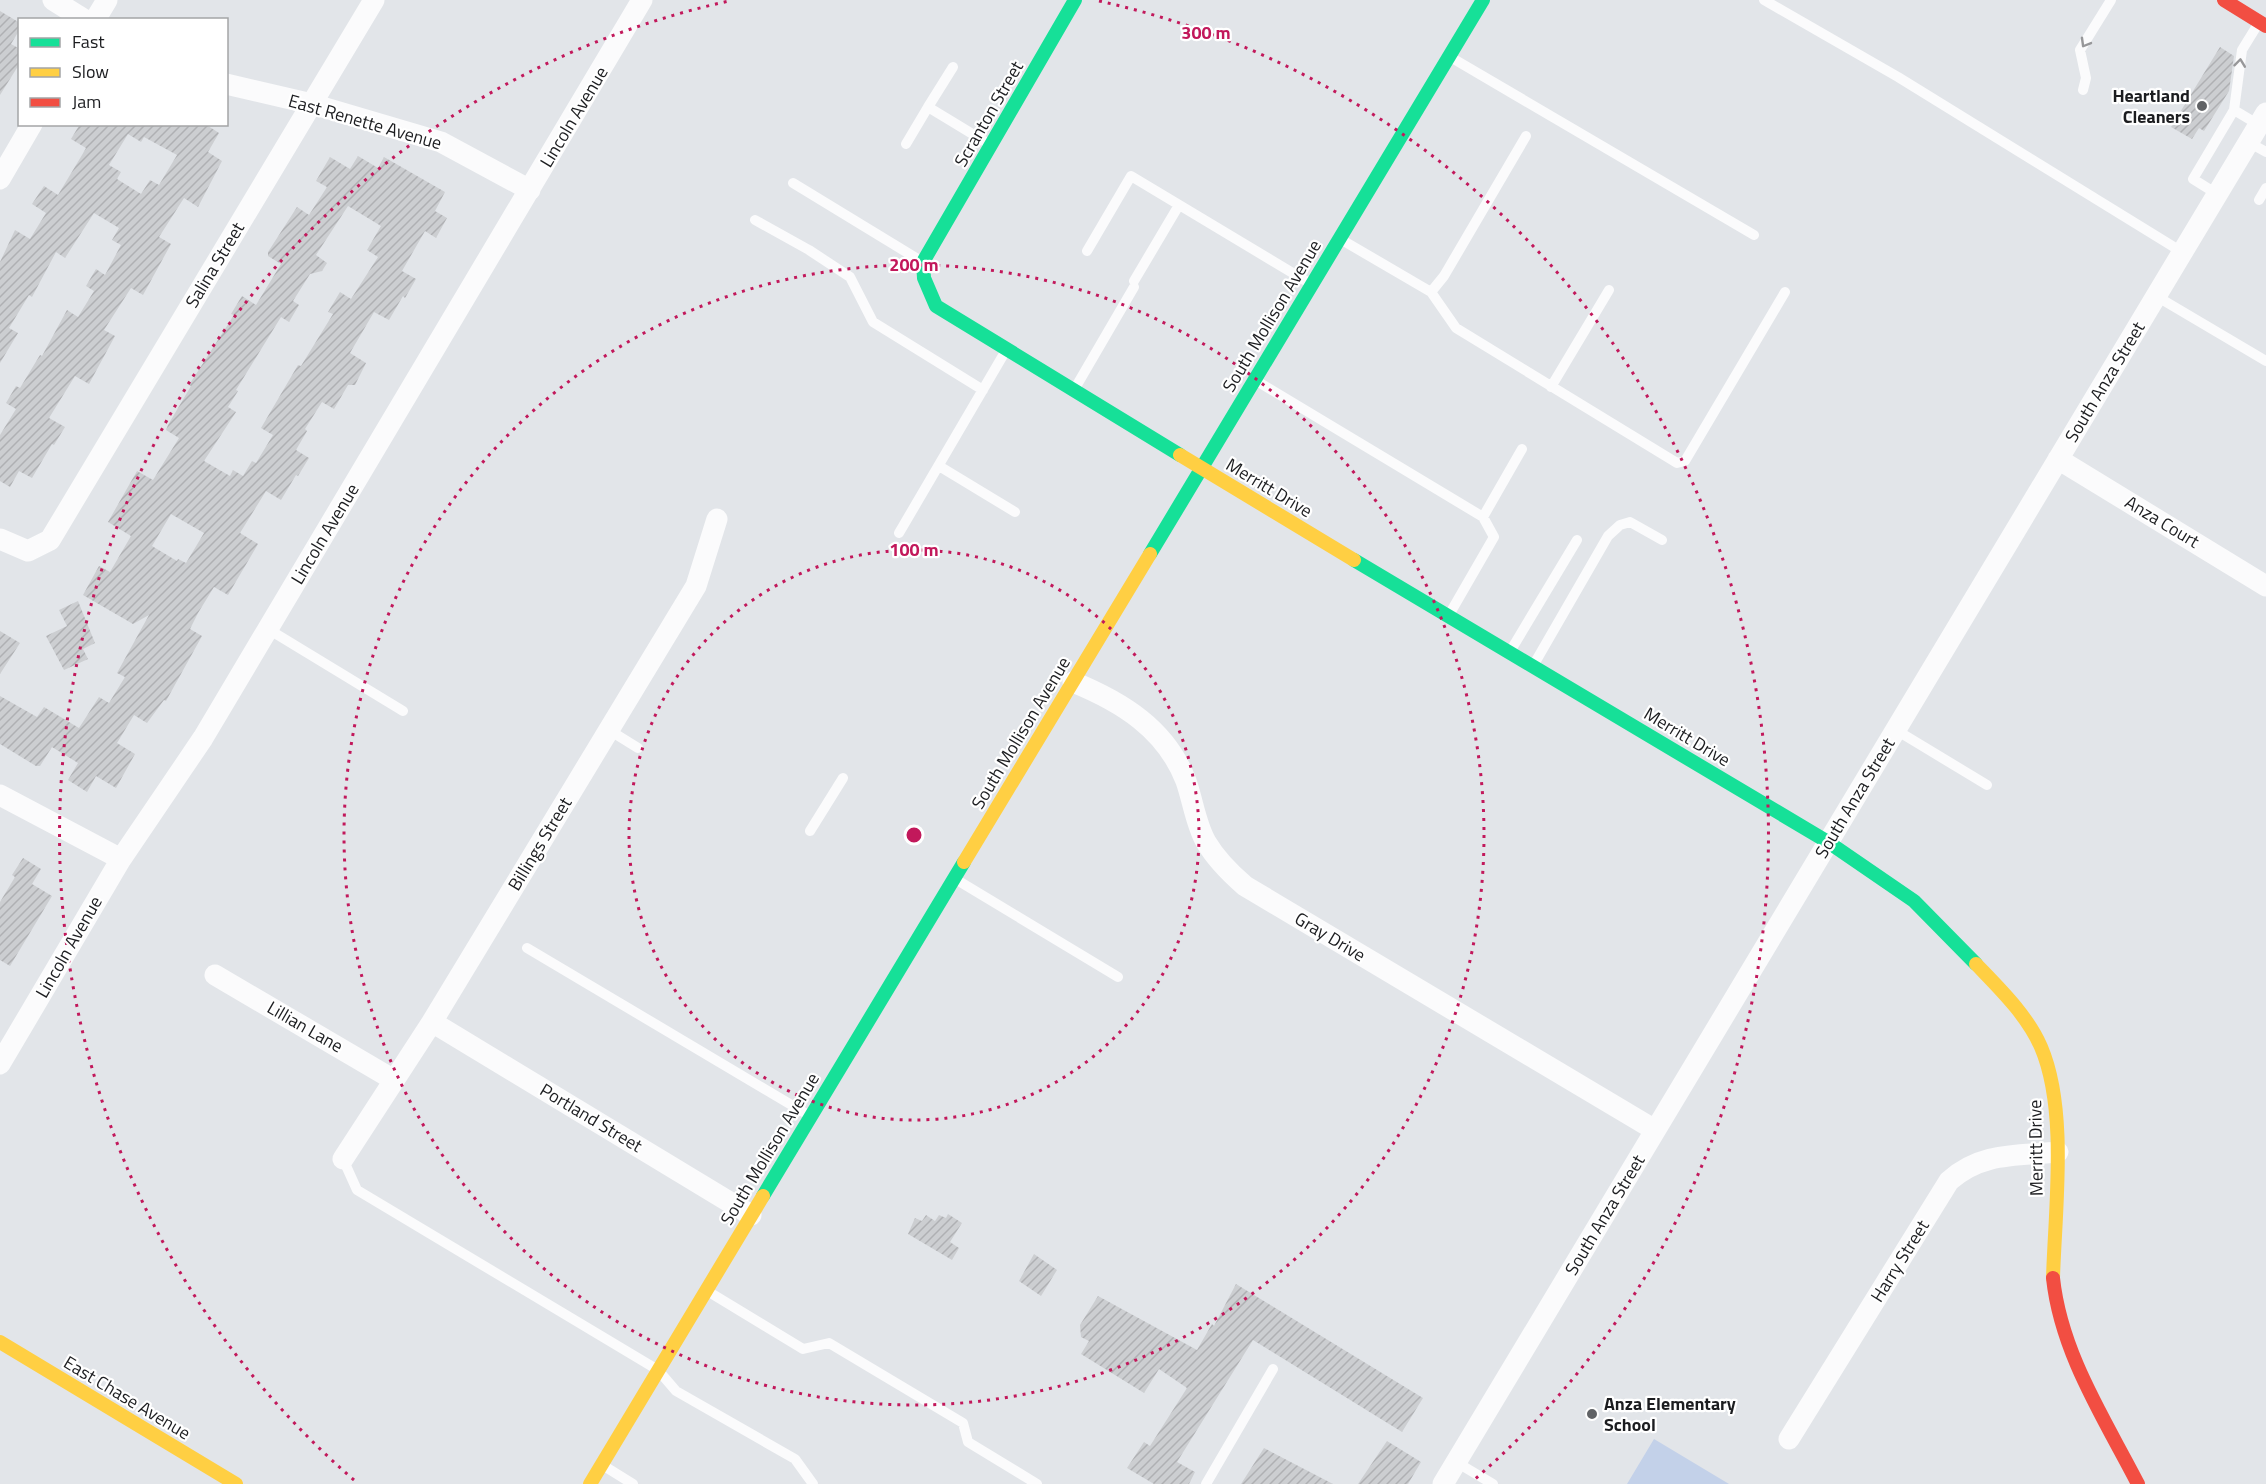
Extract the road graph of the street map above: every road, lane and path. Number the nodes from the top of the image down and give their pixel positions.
1 (53, 0) edge
2 (107, 0) edge
3 (374, 0) edge
4 (642, 0) edge
5 (1075, 0) edge
6 (1483, 0) edge
7 (1764, 0) edge
8 (2111, 0) edge
9 (2224, 0) edge
10 (82, 18) edge
11 (96, 18) edge
12 (2263, 24) edge
13 (1449, 56) junction
14 (953, 67) dead end
15 (228, 84) edge
16 (2083, 90) dead end
17 (312, 104) junction
18 (928, 107) junction
19 (2234, 110) junction
20 (31, 126) edge
21 (2260, 133) edge
22 (1526, 136) dead end
23 (906, 144) dead end
24 (992, 146) junction
25 (0, 180) edge
26 (793, 183) dead end
27 (2266, 188) edge
28 (530, 190) junction
29 (2217, 194) junction
30 (2259, 200) dead end
31 (1179, 205) junction
32 (755, 219) dead end
33 (1754, 235) dead end
34 (1339, 238) junction
35 (1088, 251) dead end
36 (2182, 252) junction
37 (923, 262) junction
38 (1312, 284) junction
39 (1609, 290) dead end
40 (1431, 292) junction
41 (1785, 292) dead end
42 (2156, 296) junction
43 (1007, 349) junction
44 (2266, 361) edge
45 (1254, 380) junction
46 (1551, 387) junction
47 (983, 390) junction
48 (1073, 390) junction
49 (1522, 449) dead end
50 (2058, 459) junction
51 (939, 466) junction
52 (1201, 468) junction
53 (1016, 512) dead end
54 (1483, 517) junction
55 (717, 519) dead end
56 (899, 533) dead end
57 (0, 539) edge
58 (1577, 540) dead end
59 (1662, 540) dead end
60 (2266, 586) edge
61 (1448, 616) junction
62 (268, 629) junction
63 (1509, 652) junction
64 (1533, 666) junction
65 (1073, 682) junction
66 (403, 711) dead end
67 (609, 729) junction
68 (1896, 730) junction
69 (638, 747) dead end
70 (843, 778) dead end
71 (1987, 785) dead end
72 (0, 795) edge
73 (810, 831) dead end
74 (1828, 842) junction
75 (121, 859) junction
76 (954, 879) junction
77 (526, 948) dead end
78 (216, 975) dead end
79 (1118, 977) dead end
80 (432, 1022) junction
81 (6, 1040) edge
82 (0, 1064) edge
83 (394, 1080) junction
84 (810, 1116) junction
85 (1655, 1130) junction
86 (2058, 1152) junction
87 (343, 1159) joint
88 (751, 1215) junction
89 (706, 1290) junction
90 (0, 1342) edge
91 (1273, 1369) dead end
92 (658, 1370) junction
93 (1789, 1439) dead end
94 (1456, 1462) junction
95 (601, 1465) junction
96 (236, 1484) edge
97 (590, 1484) edge
98 (633, 1484) edge
99 (813, 1484) edge
100 (1037, 1484) edge
101 (1206, 1484) edge
102 (1443, 1484) edge
103 (1493, 1484) edge
104 (2138, 1484) edge

1 - 10 street
2 - 11 street
3 - 17 street, Salina Street
4 - 28 street, Lincoln Avenue
5 - 24 street, Scranton Street
6 - 13 street, South Mollison Avenue
7 - 36 lane
8 -> 16 lane
9 - 12 street
19 -> 12 lane
13 - 33 lane
13 - 34 street, South Mollison Avenue
14 - 18 lane
15 - 17 street, East Renette Avenue
17 - 28 street, East Renette Avenue
17 - 57 street, Salina Street
18 - 23 lane
18 - 24 lane
19 - 21 lane
19 - 29 lane
20 - 25 street
21 - 29 street, South Anza Street
22 - 40 lane
24 - 37 street, Scranton Street
26 - 37 lane
27 - 30 lane
28 - 62 street, Lincoln Avenue
29 - 36 street, South Anza Street
31 - 35 lane
31 - 38 lane
31 - 48 lane
32 - 47 lane
34 - 38 street, South Mollison Avenue
34 - 40 lane
36 - 42 street, South Anza Street
37 - 43 street, Merritt Drive
38 - 45 street, South Mollison Avenue
39 - 46 lane
40 - 46 lane
41 - 46 lane
42 - 44 lane
42 - 50 street, South Anza Street
43 - 47 lane
43 - 48 street, Merritt Drive
45 - 52 street, South Mollison Avenue
45 - 54 lane
47 - 51 lane
48 - 52 street, Merritt Drive
49 - 54 lane
50 - 60 street, Anza Court
50 - 68 street, South Anza Street
51 - 53 lane
51 - 56 lane
52 - 61 street, Merritt Drive
52 - 65 street, South Mollison Avenue
54 - 61 lane
55 - 67 street, Billings Street
58 - 63 lane
59 - 64 lane
61 - 63 street, Merritt Drive
62 - 66 lane
62 - 75 street, Lincoln Avenue
63 - 64 street, Merritt Drive
64 - 74 street, Merritt Drive
65 - 76 street, South Mollison Avenue
65 - 85 street, Gray Drive
67 - 69 lane
67 - 80 street, Billings Street
68 - 71 lane
68 - 74 street, South Anza Street
70 - 73 lane
72 - 75 street
74 - 85 street, South Anza Street
74 - 86 street, Merritt Drive
75 - 81 street, Lincoln Avenue
76 - 79 lane
76 - 84 street, South Mollison Avenue
77 - 84 lane
78 - 83 street, Lillian Lane
80 - 83 street, Billings Street
80 - 88 street, Portland Street
81 - 82 street, Lincoln Avenue
83 - 87 street, Billings Street
84 - 88 street, South Mollison Avenue
85 - 94 street, South Anza Street
86 - 93 street, Harry Street
86 - 104 street, Merritt Drive
87 - 92 lane
88 - 89 street, South Mollison Avenue
89 - 92 street, South Mollison Avenue
89 - 100 lane
90 - 96 street, East Chase Avenue
91 - 101 lane
92 - 95 street, South Mollison Avenue
92 - 99 lane
94 - 102 street, South Anza Street
94 - 103 lane
95 - 97 street, South Mollison Avenue
95 - 98 lane

